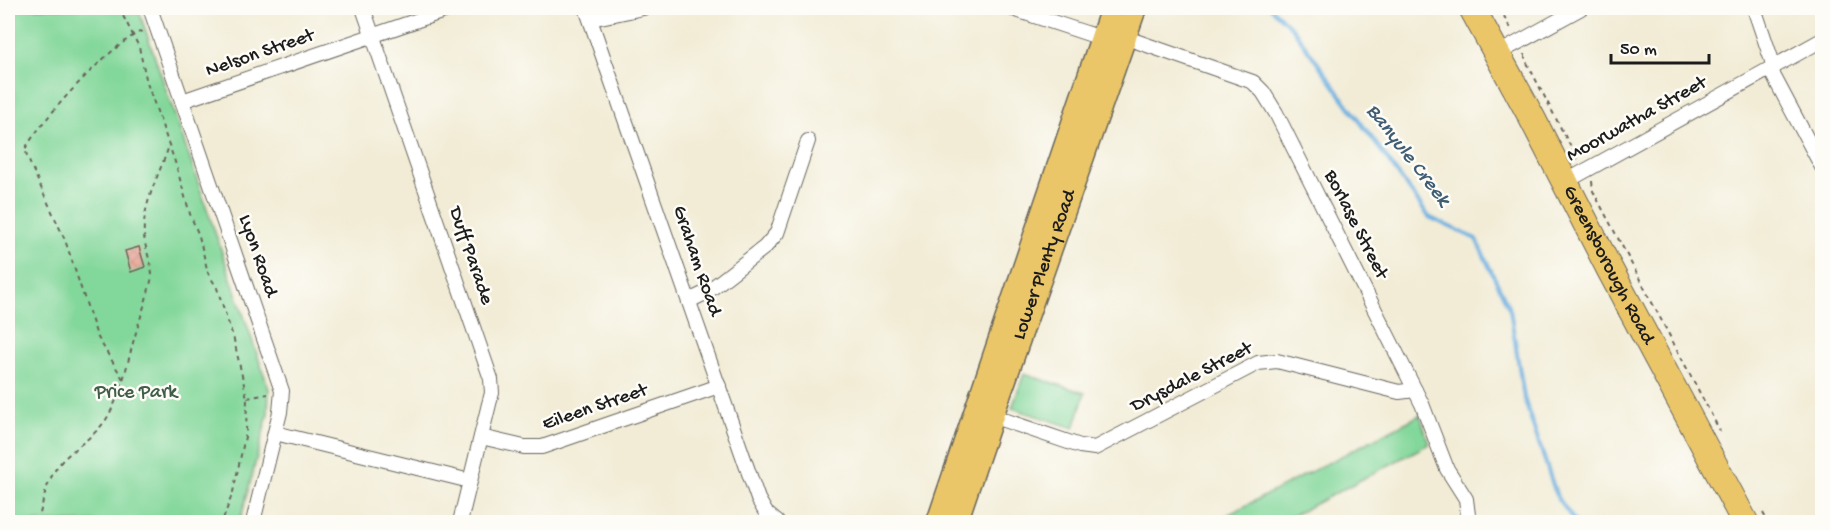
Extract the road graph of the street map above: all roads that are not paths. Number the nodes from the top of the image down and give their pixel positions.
1 (150, 8) edge
2 (363, 8) edge
3 (453, 8) edge
4 (640, 8) edge
5 (1010, 8) edge
6 (1112, 8) edge
7 (1135, 8) edge
8 (1472, 8) edge
9 (1581, 8) edge
10 (1754, 8) edge
11 (591, 19) edge
12 (372, 35) junction
13 (1124, 37) junction
14 (1101, 38) junction
15 (1822, 40) edge
16 (1497, 54) junction
17 (1772, 68) junction
18 (182, 101) junction
19 (808, 141) dead end
20 (1822, 167) edge
21 (1574, 177) junction
22 (689, 301) junction
23 (719, 386) junction
24 (1415, 390) junction
25 (992, 416) junction
26 (275, 433) junction
27 (481, 437) junction
28 (470, 481) junction
29 (1754, 517) edge
30 (1466, 519) edge
31 (253, 522) edge
32 (460, 522) edge
33 (777, 522) edge
34 (938, 522) edge
35 (956, 522) edge

1 - 18 street, Lyon Road
2 - 12 street, Duff Parade
3 - 12 street, Nelson Street
4 - 11 street
5 - 14 street
6 - 14 main road, Lower Plenty Road
7 - 13 main road, Lower Plenty Road
8 - 16 highway, Greensborough Road
9 - 16 street
10 - 17 street
11 - 22 street, Graham Road
12 - 18 street, Nelson Street
12 - 27 street, Duff Parade
13 - 24 street, Borlase Street
13 - 25 main road, Lower Plenty Road
14 - 34 main road, Lower Plenty Road
15 - 17 street, Moorwatha Street
16 - 21 highway, Greensborough Road
17 - 20 street
17 - 21 street, Moorwatha Street
18 - 26 street, Lyon Road
19 - 22 street
21 - 29 highway, Greensborough Road
22 - 23 street, Graham Road
23 - 27 street, Eileen Street
23 - 33 street, Graham Road
24 - 25 street, Drysdale Street
24 - 30 street, Borlase Street
25 - 35 main road, Lower Plenty Road
26 - 28 street
26 - 31 street, Lyon Road
27 - 28 street, Duff Parade
28 - 32 street, Duff Parade

